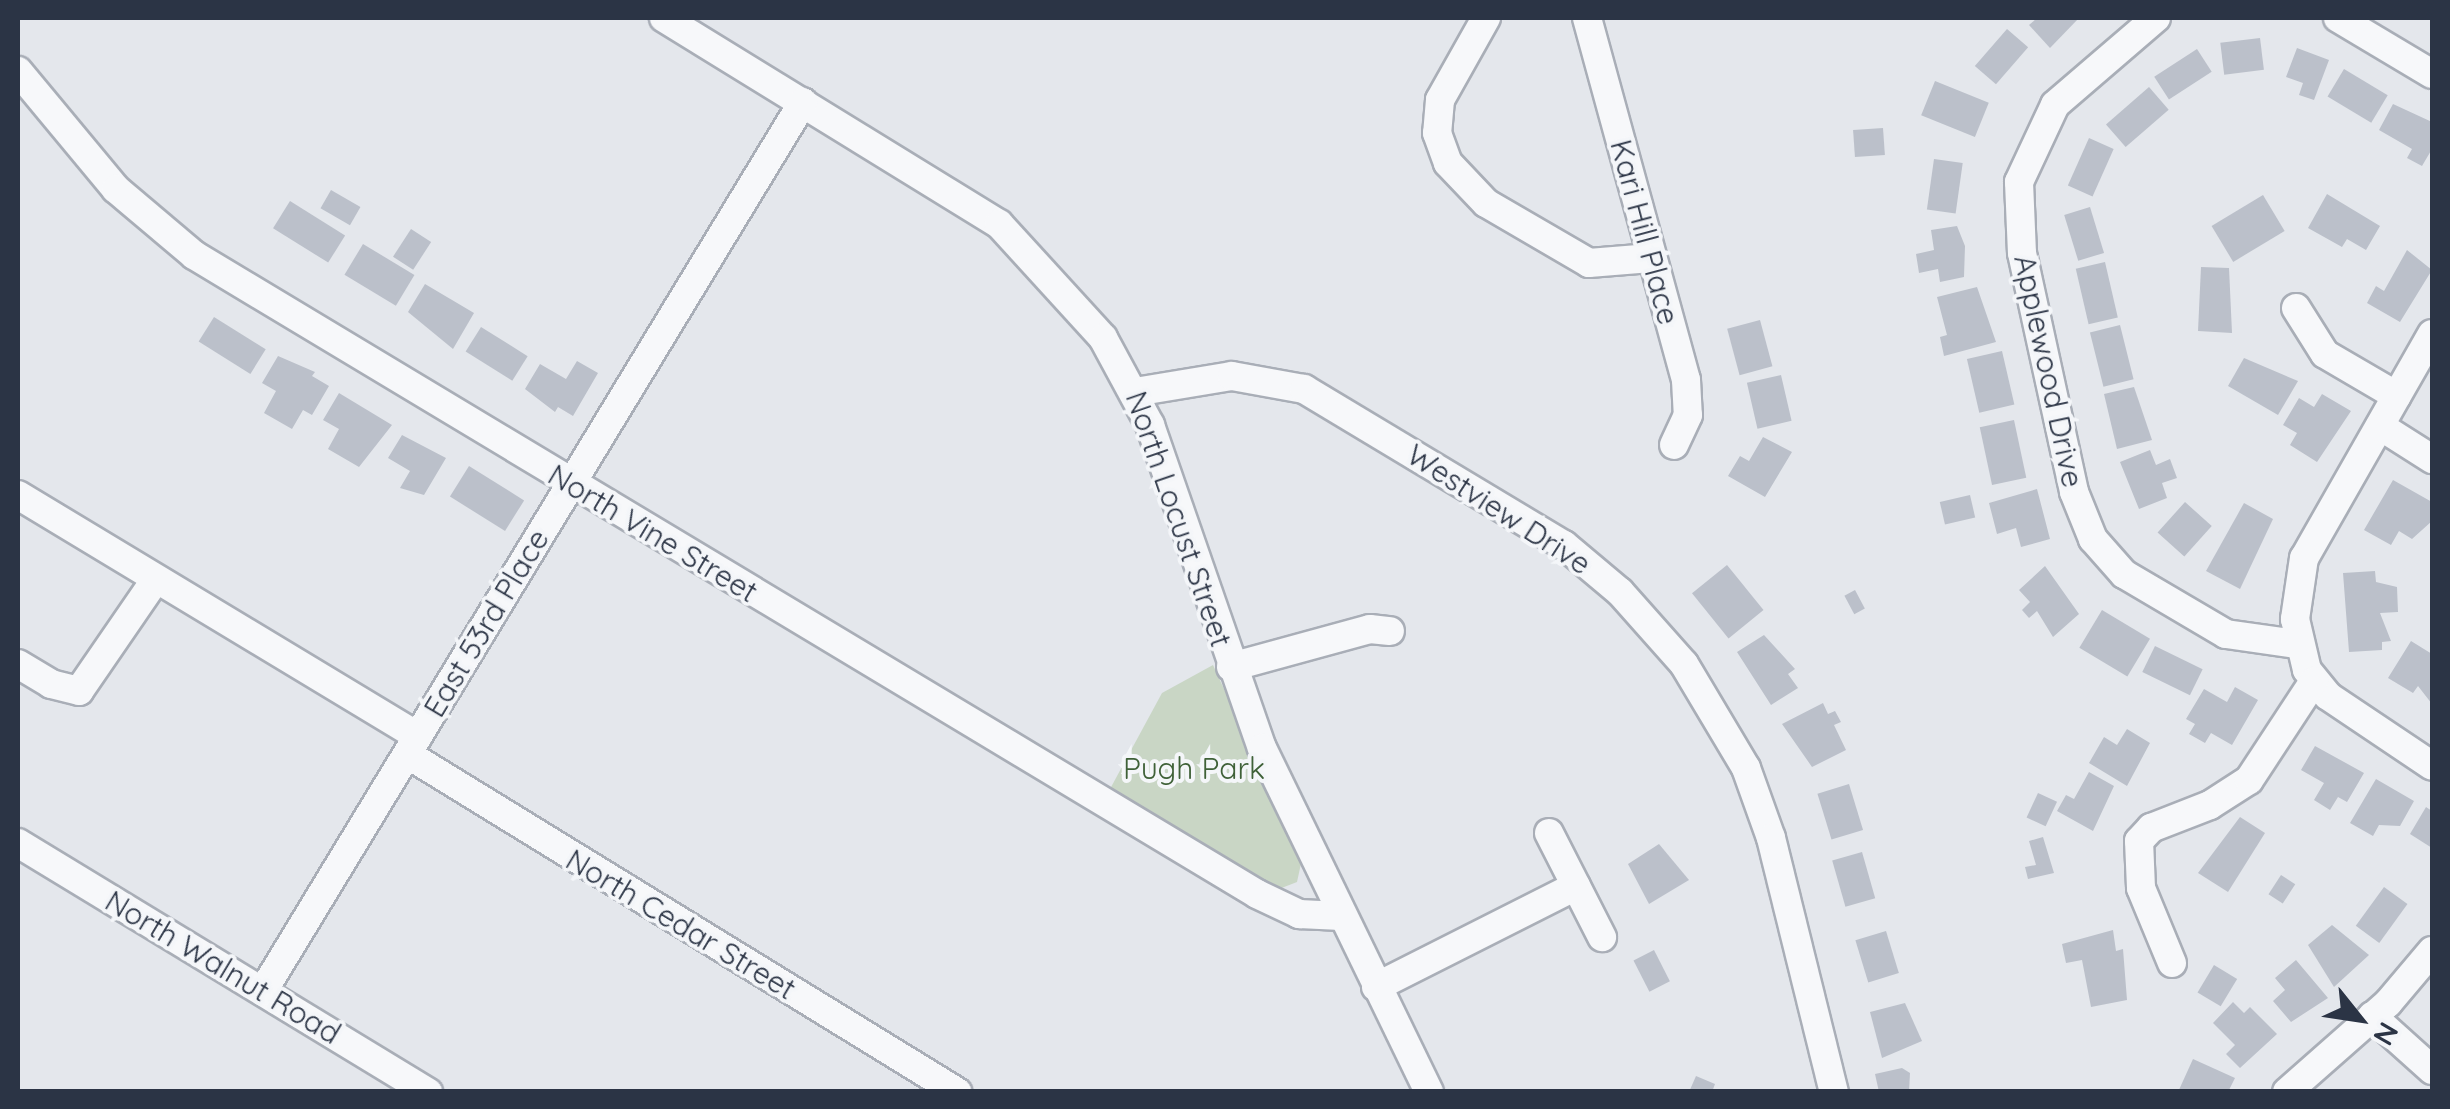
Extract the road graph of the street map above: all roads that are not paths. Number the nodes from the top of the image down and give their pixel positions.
1 (664, 18) edge
2 (1486, 18) edge
3 (1587, 18) edge
4 (2156, 18) edge
5 (2338, 18) edge
6 (18, 71) edge
7 (2432, 74) edge
8 (803, 102) junction
9 (1651, 258) junction
10 (2296, 308) dead end
11 (2432, 334) edge
12 (1135, 392) junction
13 (2397, 396) junction
14 (2380, 426) junction
15 (1674, 444) dead end
16 (2432, 459) edge
17 (572, 483) junction
18 (18, 495) edge
19 (156, 579) junction
20 (1390, 631) dead end
21 (2297, 644) junction
22 (18, 664) edge
23 (1231, 667) junction
24 (2314, 681) junction
25 (412, 745) junction
26 (2432, 766) edge
27 (1549, 833) dead end
28 (18, 843) edge
29 (1576, 886) junction
30 (1340, 916) junction
31 (1602, 937) dead end
32 (2432, 951) edge
33 (2172, 963) dead end
34 (1376, 987) junction
35 (263, 991) junction
36 (2372, 1016) junction
37 (2432, 1070) edge
38 (428, 1092) edge
39 (958, 1092) edge
40 (1429, 1092) edge
41 (1834, 1092) edge
42 (2287, 1092) edge

1 - 8 street, North Locust Street
2 - 9 street
3 - 9 street, Kari Hill Place
4 - 21 street, Applewood Drive
5 - 7 street
6 - 17 street, North Vine Street
8 - 12 street, North Locust Street
8 - 17 street, East 53rd Place
9 - 15 street, Kari Hill Place
10 - 13 street
11 - 13 street
12 - 23 street, North Locust Street
12 - 41 street, Westview Drive
13 - 14 street
14 - 16 street
14 - 21 street
17 - 25 street, East 53rd Place
17 - 30 street, North Vine Street
18 - 19 street, North Cedar Street
19 - 22 street
19 - 25 street, North Cedar Street
20 - 23 street
21 - 24 street
23 - 30 street, North Locust Street
24 - 26 street
24 - 33 street
25 - 35 street, East 53rd Place
25 - 39 street, North Cedar Street
27 - 29 street
28 - 35 street, North Walnut Road
29 - 31 street
29 - 34 street
30 - 34 street, North Locust Street
32 - 36 street
34 - 40 street, North Locust Street
35 - 38 street, North Walnut Road
36 - 37 street
36 - 42 street

